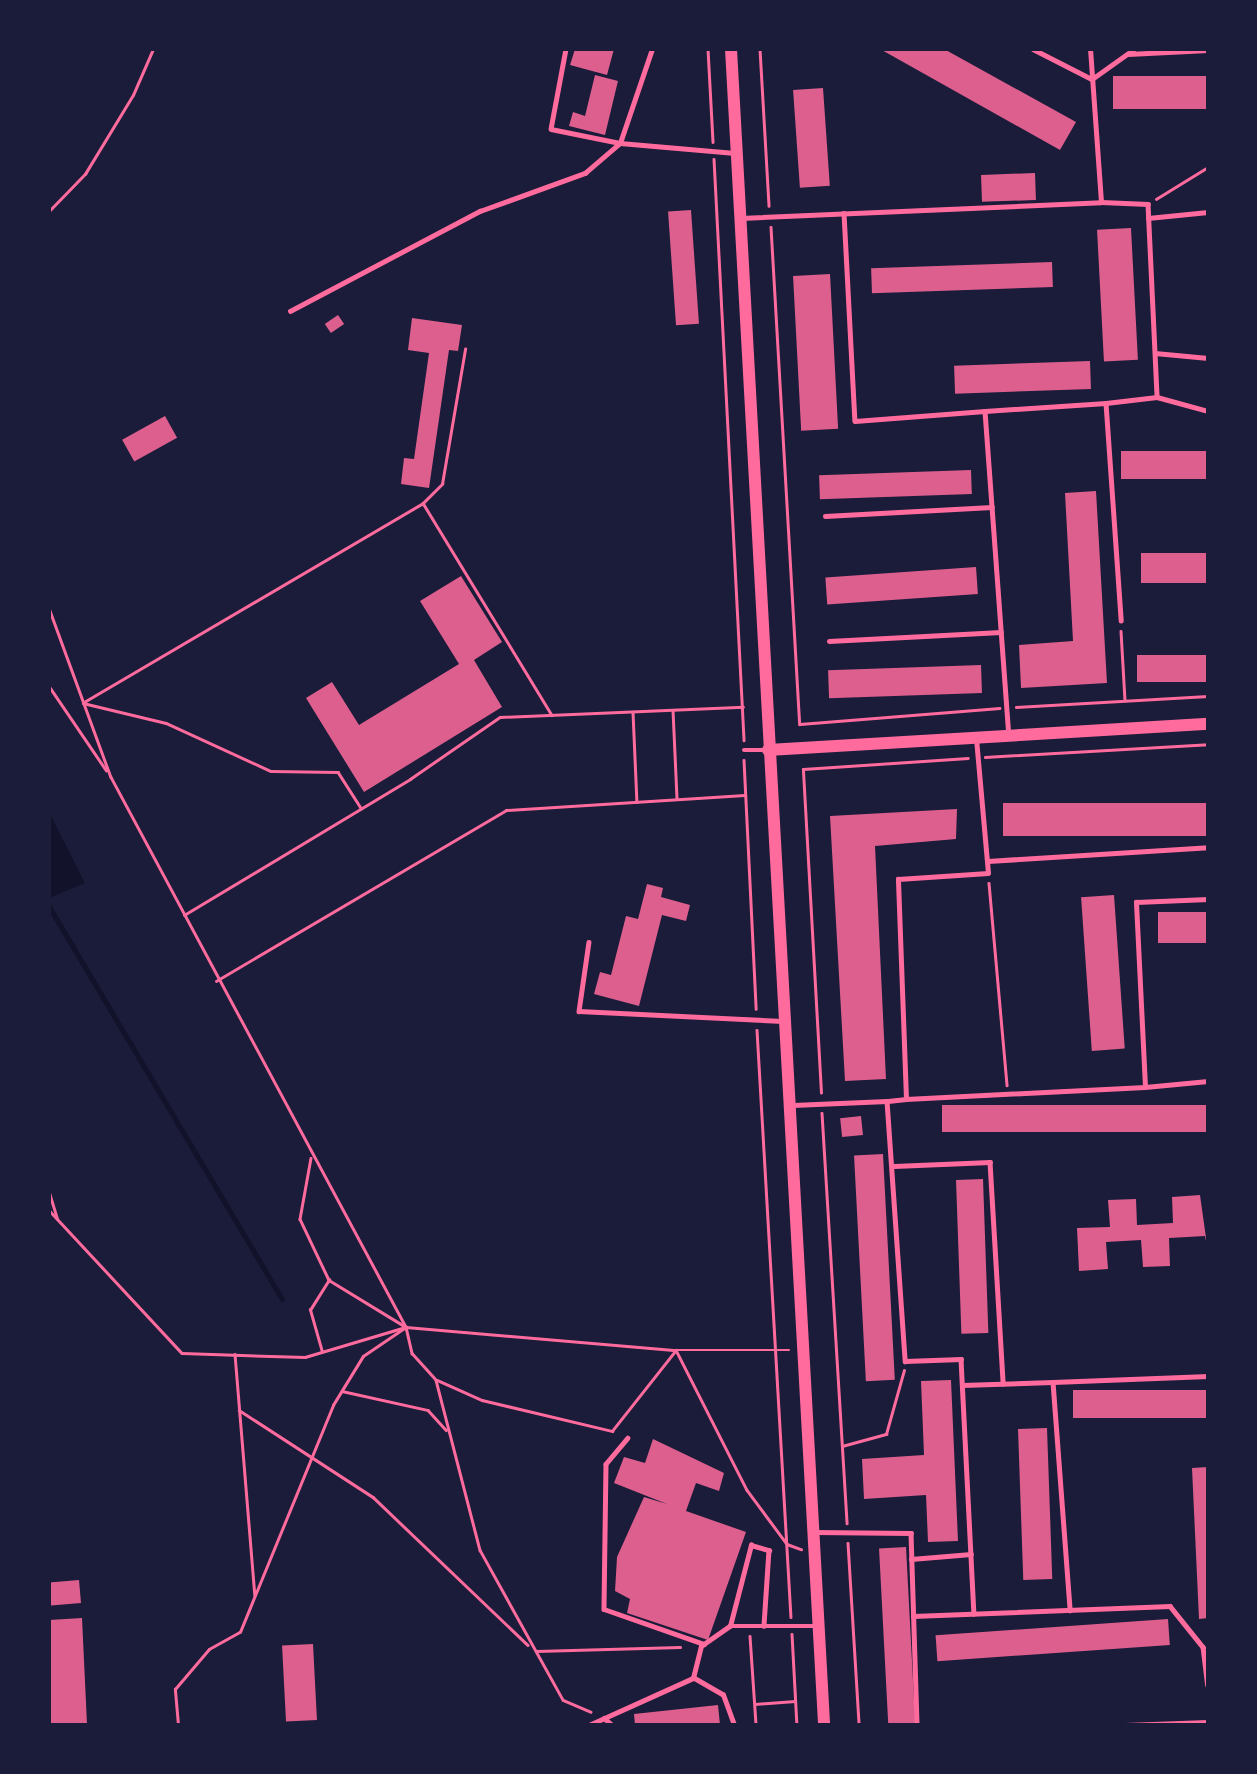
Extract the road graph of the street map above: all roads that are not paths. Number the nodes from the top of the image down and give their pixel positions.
1 (566, 49) edge
2 (652, 49) edge
3 (731, 49) edge
4 (1033, 49) edge
5 (1090, 49) edge
6 (1134, 49) edge
7 (1208, 50) edge
8 (1128, 54) junction
9 (1092, 79) junction
10 (620, 143) junction
11 (736, 153) junction
12 (1101, 202) junction
13 (1208, 212) edge
14 (844, 213) junction
15 (740, 218) junction
16 (1148, 218) junction
17 (290, 311) dead end
18 (1155, 353) junction
19 (1208, 358) edge
20 (1157, 397) junction
21 (1105, 403) junction
22 (985, 411) junction
23 (1208, 411) edge
24 (992, 507) junction
25 (825, 516) dead end
26 (1121, 620) road end
27 (1001, 632) junction
28 (829, 641) dead end
29 (1208, 724) edge
30 (1009, 736) junction
31 (976, 737) junction
32 (768, 750) junction
33 (744, 751) dead end
34 (1208, 848) edge
35 (988, 862) junction
36 (1208, 899) edge
37 (589, 942) dead end
38 (784, 1021) junction
39 (1208, 1081) edge
40 (1144, 1087) junction
41 (906, 1099) junction
42 (887, 1101) junction
43 (789, 1105) junction
44 (894, 1166) junction
45 (1208, 1376) edge
46 (1053, 1382) junction
47 (1003, 1384) junction
48 (962, 1385) junction
49 (628, 1438) dead end
50 (813, 1532) junction
51 (971, 1554) junction
52 (911, 1559) junction
53 (1070, 1610) junction
54 (974, 1614) junction
55 (913, 1616) junction
56 (730, 1626) junction
57 (764, 1626) junction
58 (818, 1626) junction
59 (1198, 1640) junction
60 (1208, 1640) edge
61 (702, 1645) junction
62 (693, 1678) junction
63 (1208, 1685) edge
64 (604, 1718) junction
65 (1208, 1722) edge
66 (589, 1725) edge
67 (612, 1725) edge
68 (734, 1725) edge
69 (824, 1725) edge
70 (917, 1725) edge
71 (1125, 1725) edge

1 - 10 lane
2 - 10 lane
3 - 11 street
4 - 9 lane
5 - 9 lane
6 - 8 lane
7 - 8 lane
8 - 9 lane
9 - 12 lane
10 - 11 lane
10 - 17 lane
11 - 15 street
12 - 14 lane
12 - 16 lane
13 - 16 lane
14 - 15 lane
14 - 22 lane
15 - 32 street
16 - 18 lane
18 - 19 lane
18 - 20 lane
20 - 21 lane
20 - 23 lane
21 - 22 lane
21 - 26 lane
22 - 24 lane
24 - 25 lane
24 - 27 lane
27 - 28 lane
27 - 30 lane
29 - 30 street
30 - 31 street
31 - 32 street
31 - 35 lane
32 - 33 lane
32 - 38 street
34 - 35 lane
35 - 41 lane
36 - 40 lane
37 - 38 lane
38 - 43 street
39 - 40 lane
40 - 41 lane
41 - 42 lane
42 - 43 lane
42 - 44 lane
43 - 50 street
44 - 47 lane
44 - 48 lane
45 - 46 lane
46 - 47 lane
46 - 53 lane
47 - 48 lane
48 - 51 lane
49 - 61 lane
50 - 52 lane
50 - 58 street
51 - 52 lane
51 - 54 lane
52 - 55 lane
53 - 54 lane
53 - 59 lane
54 - 55 lane
55 - 70 lane
56 - 57 lane
56 - 57 lane
56 - 61 lane
57 - 58 lane
58 - 69 street
59 - 60 lane
59 - 63 lane
61 - 62 lane
62 - 64 lane
62 - 68 lane
64 - 66 lane
64 - 67 lane
65 - 71 lane

